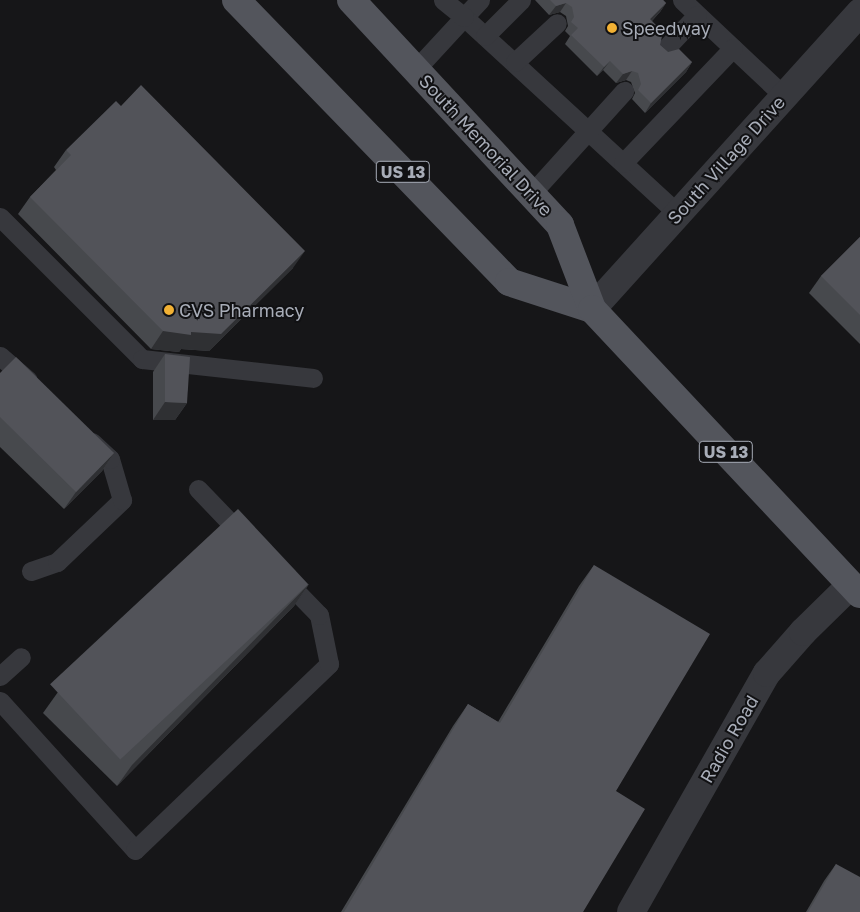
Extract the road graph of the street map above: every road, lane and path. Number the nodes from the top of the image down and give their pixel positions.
1 (236, 0) edge
2 (351, 0) edge
3 (443, 0) edge
4 (480, 0) edge
5 (520, 0) edge
6 (682, 0) edge
7 (860, 12) edge
8 (697, 15) junction
9 (464, 17) junction
10 (557, 23) dead end
11 (485, 36) junction
12 (732, 48) junction
13 (664, 50) edge
14 (515, 62) junction
15 (416, 69) junction
16 (624, 91) dead end
17 (784, 96) junction
18 (588, 130) junction
19 (623, 163) junction
20 (531, 194) junction
21 (678, 214) junction
22 (0, 217) edge
23 (592, 309) junction
24 (0, 356) edge
25 (313, 378) dead end
26 (38, 390) edge
27 (81, 432) edge
28 (198, 489) dead end
29 (258, 552) edge
30 (272, 566) edge
31 (31, 571) dead end
32 (856, 589) edge
33 (21, 657) dead end
34 (0, 676) edge
35 (0, 701) edge
36 (631, 912) edge

1 - 23 main road, South Memorial Drive / US 13
2 - 15 main road, South Memorial Drive / US 13
3 - 9 lane
4 - 9 lane
5 - 11 lane
6 - 8 lane
7 - 17 street, South Village Drive
8 - 12 lane
8 - 13 lane
9 - 11 lane
9 - 15 lane
10 - 14 lane
11 - 14 lane
12 - 17 lane
12 - 19 lane
14 - 18 lane
15 - 20 main road, South Memorial Drive / US 13
16 - 18 lane
17 - 21 street, South Village Drive
18 - 19 lane
18 - 20 lane
19 - 21 lane
20 - 23 main road, South Memorial Drive / US 13
21 - 23 street, South Village Drive
22 - 25 lane
23 - 32 main road, South Memorial Drive / US 13
24 - 26 lane
27 - 31 lane
28 - 29 lane
30 - 35 lane
32 - 36 street, Radio Road
33 - 34 lane

